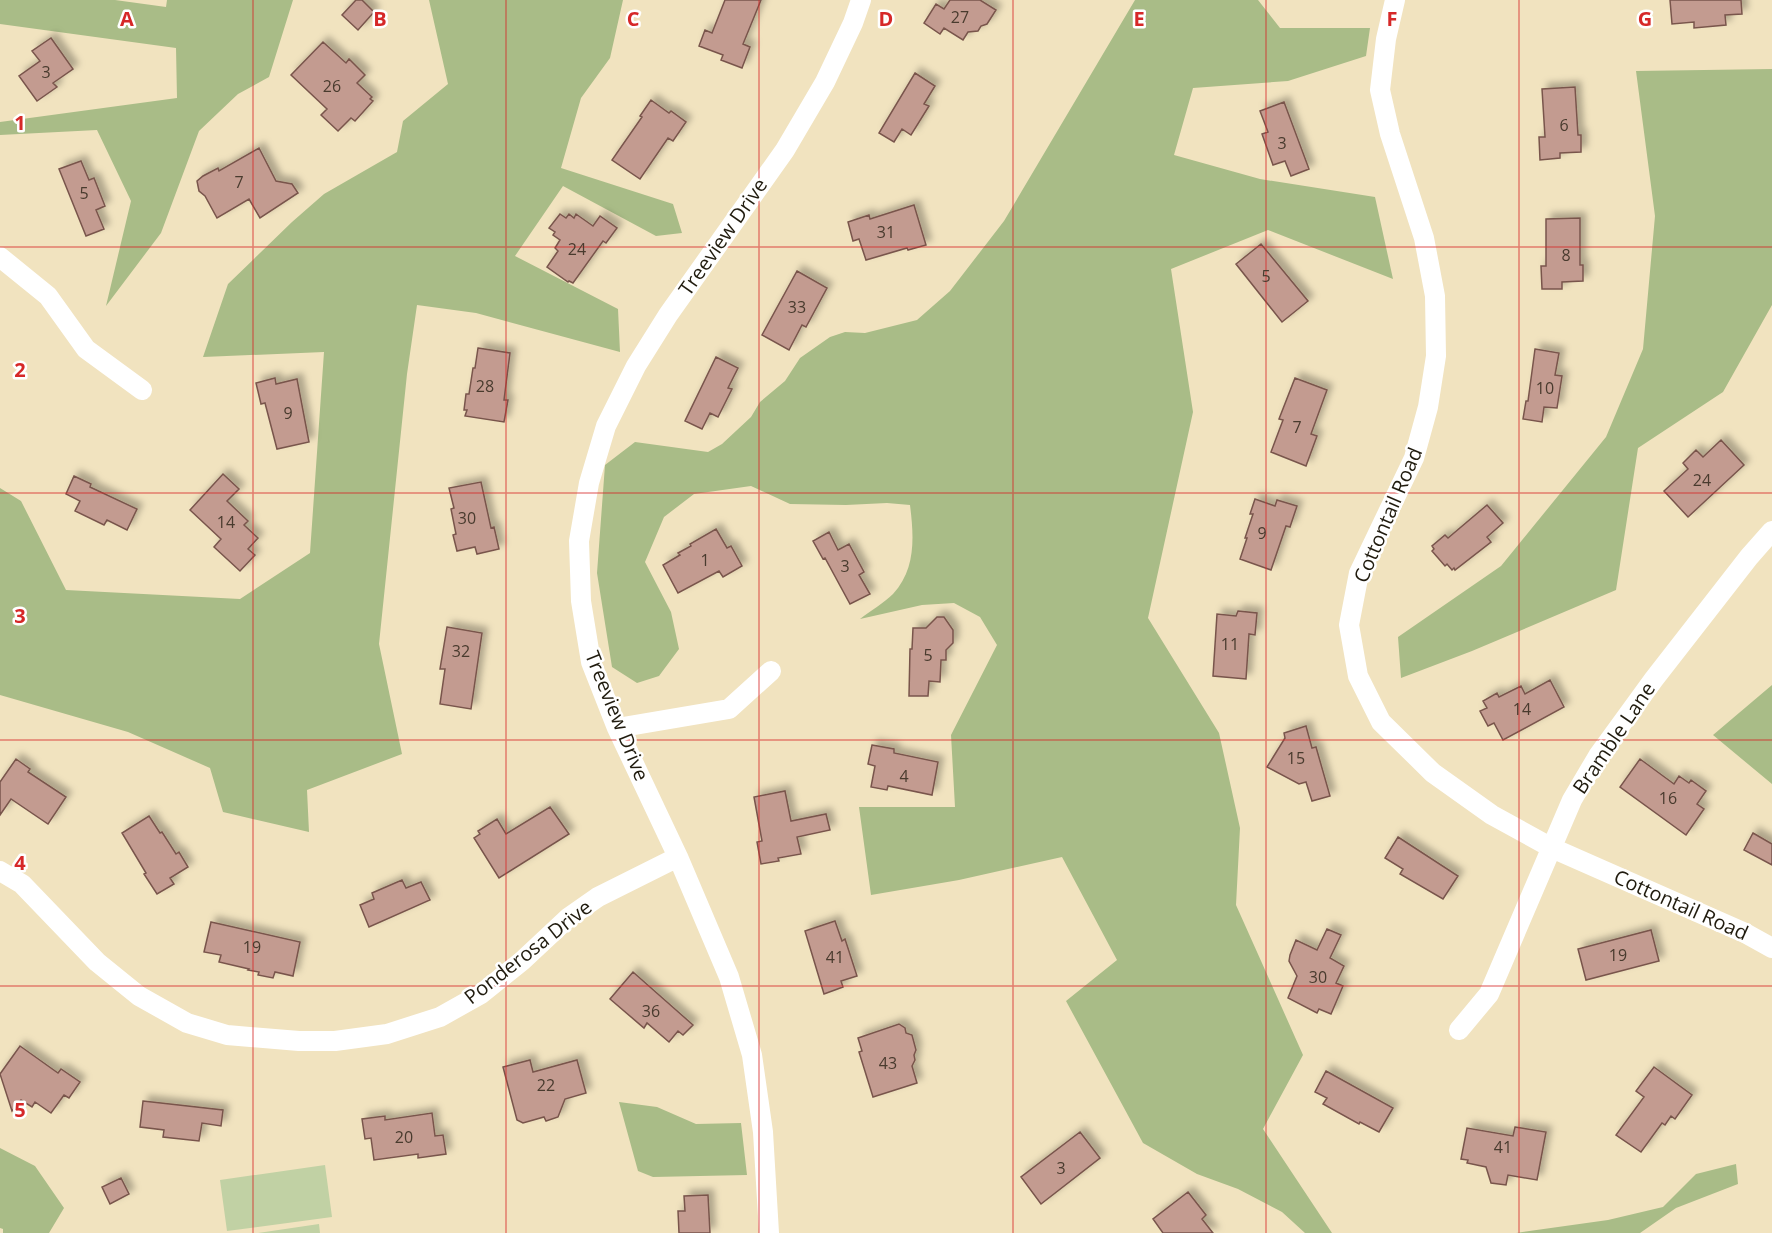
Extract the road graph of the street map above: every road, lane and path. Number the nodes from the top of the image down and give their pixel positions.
1 (861, 0) edge
2 (1395, 0) edge
3 (0, 257) edge
4 (142, 390) dead end
5 (1772, 531) edge
6 (771, 671) dead end
7 (617, 728) junction
8 (1551, 848) junction
9 (678, 857) junction
10 (0, 872) edge
11 (1772, 948) edge
12 (1459, 1030) dead end
13 (769, 1233) edge

1 - 7 street, Treeview Drive
2 - 8 street, Cottontail Road
3 - 4 street
5 - 8 street, Bramble Lane
6 - 7 street
7 - 9 street, Treeview Drive
8 - 11 street, Cottontail Road
8 - 12 street, Bramble Lane
9 - 10 street, Ponderosa Drive
9 - 13 street, Treeview Drive

